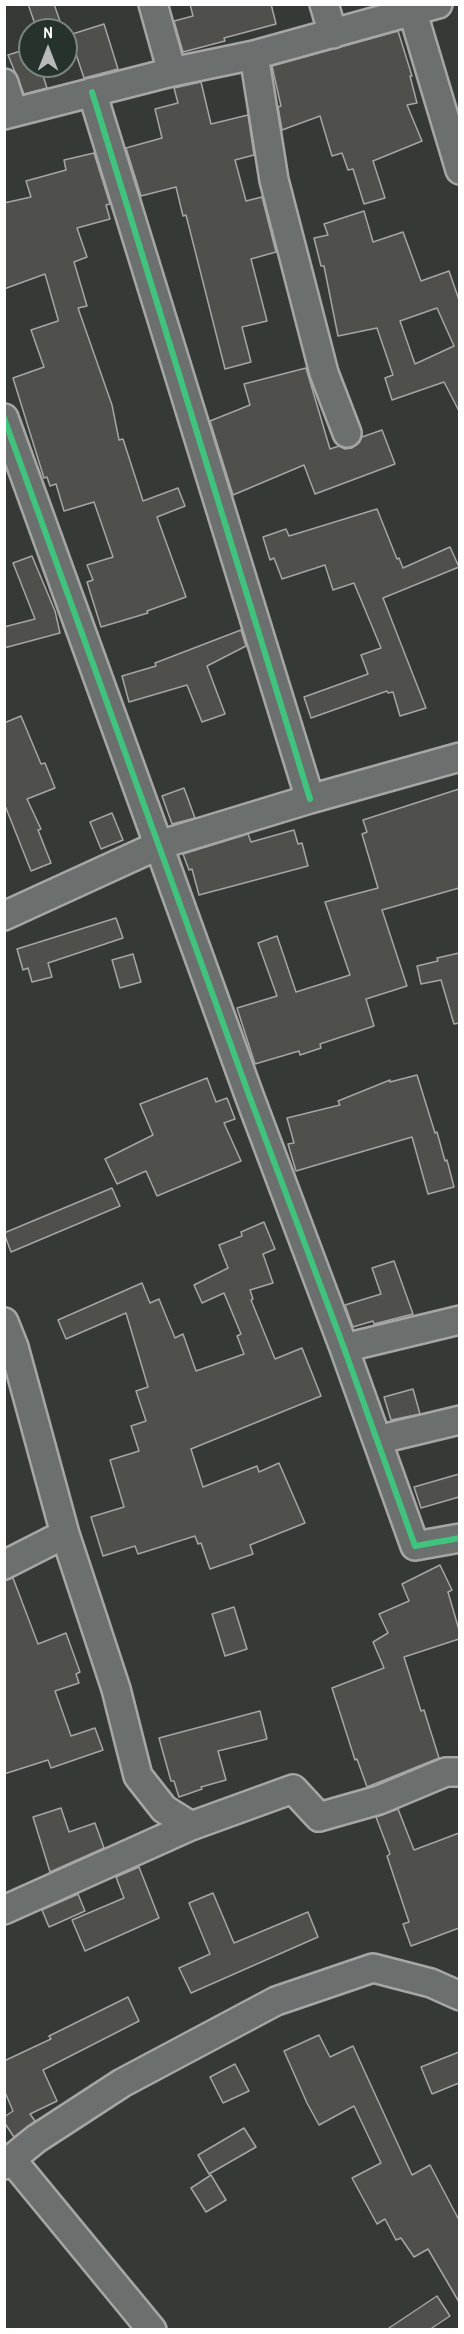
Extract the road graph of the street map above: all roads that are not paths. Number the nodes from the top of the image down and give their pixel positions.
1 (153, 4) edge
2 (324, 4) edge
3 (438, 4) edge
4 (413, 12) junction
5 (333, 34) junction
6 (254, 55) junction
7 (172, 72) junction
8 (4, 83) edge
9 (92, 92) junction
10 (9, 114) edge
11 (459, 170) edge
12 (4, 418) edge
13 (347, 433) dead end
14 (459, 757) edge
15 (310, 799) junction
16 (159, 845) junction
17 (4, 916) edge
18 (459, 1320) edge
19 (4, 1322) edge
20 (345, 1348) junction
21 (459, 1420) edge
22 (377, 1440) junction
23 (65, 1534) junction
24 (459, 1538) edge
25 (4, 1565) edge
26 (459, 1772) edge
27 (191, 1826) junction
28 (4, 1910) edge
29 (459, 1996) edge
30 (8, 2162) edge
31 (152, 2330) edge

1 - 7 street
2 - 5 street
3 - 4 street
4 - 5 street
4 - 11 street
5 - 6 street
6 - 7 street
6 - 13 street
7 - 9 street
8 - 10 street
9 - 10 street
9 - 15 street
12 - 16 street
14 - 15 street
15 - 16 street
16 - 17 street
16 - 20 street
18 - 20 street
19 - 23 street
20 - 22 street
21 - 22 street
22 - 24 street
23 - 25 street
23 - 27 street
26 - 27 street
27 - 28 street
29 - 30 street
30 - 31 street

